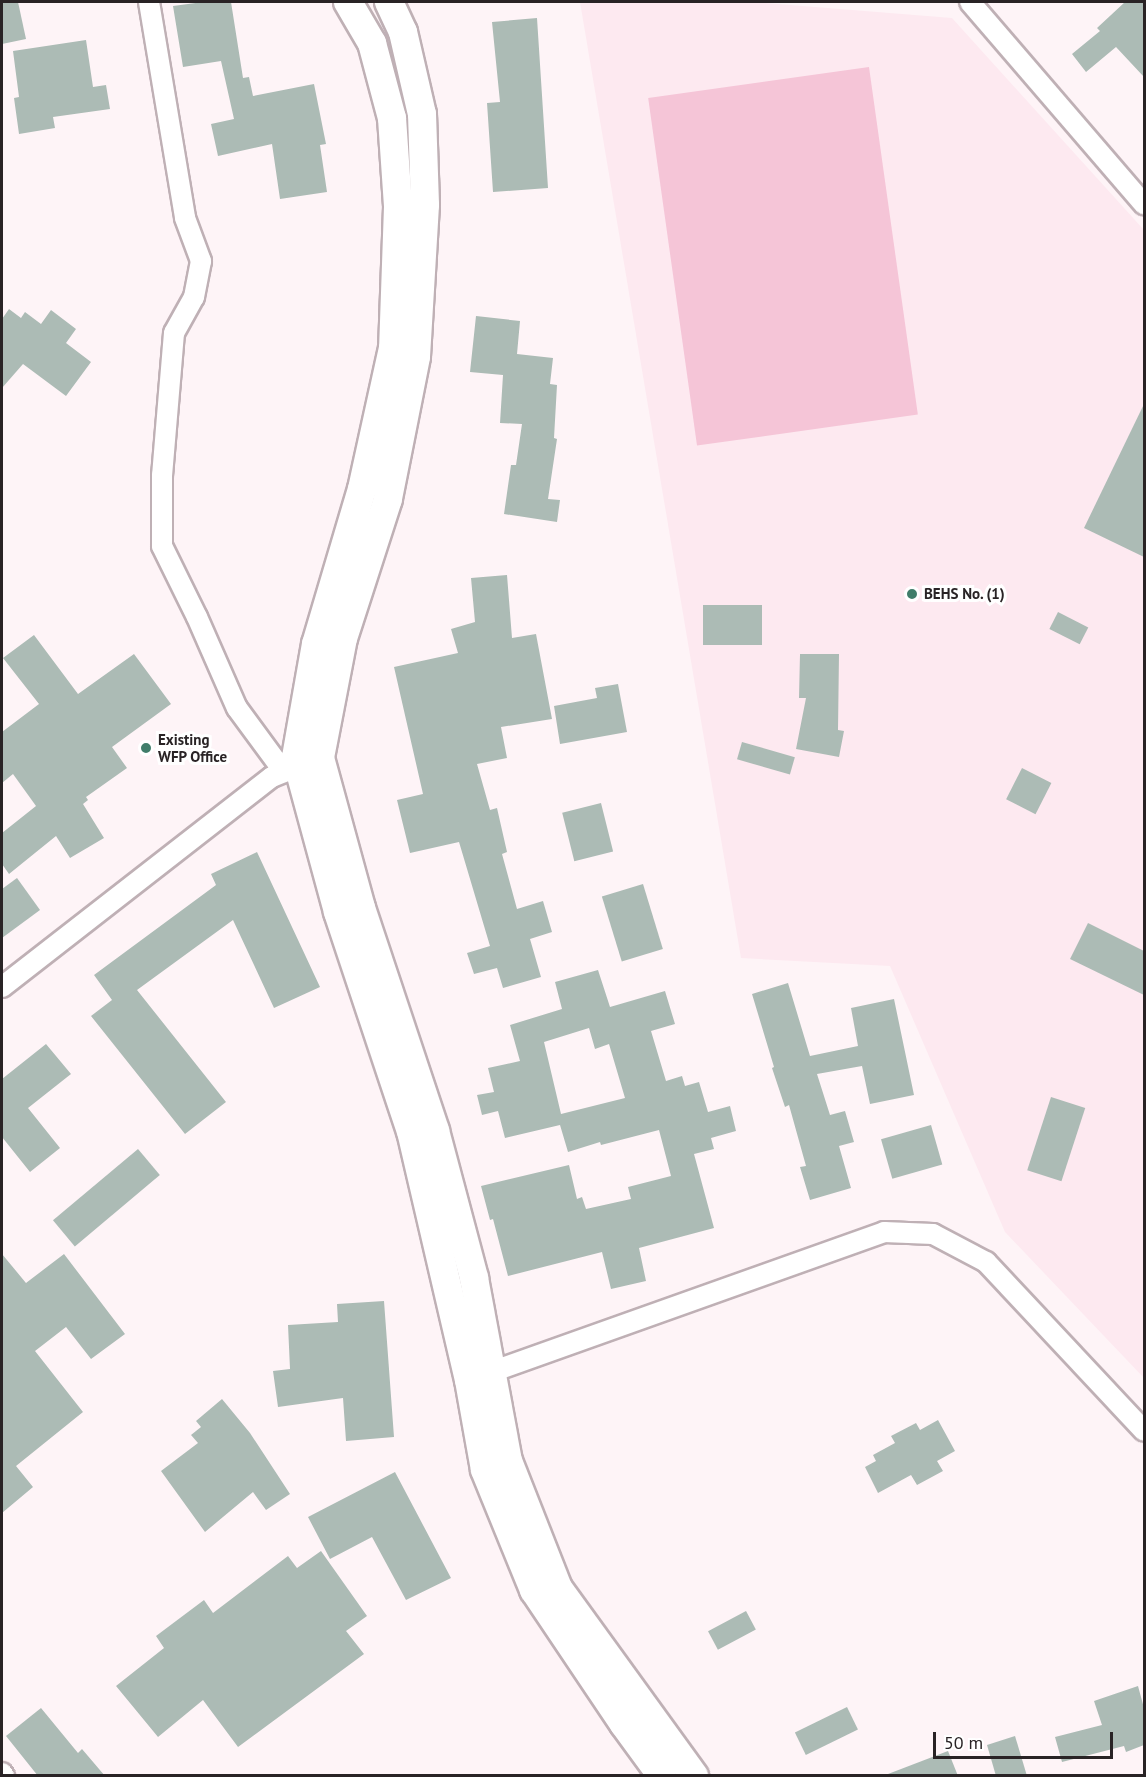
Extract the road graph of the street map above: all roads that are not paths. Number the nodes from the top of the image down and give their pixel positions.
1 (149, 2) edge
2 (348, 2) edge
3 (389, 2) edge
4 (970, 2) edge
5 (1144, 204) edge
6 (301, 765) junction
7 (2, 987) edge
8 (480, 1377) junction
9 (1144, 1431) edge
10 (662, 1776) edge
11 (694, 1776) edge

1 - 6 street
2 - 6 main road
3 - 6 main road
4 - 5 street
6 - 7 street
6 - 8 main road
8 - 9 street
8 - 10 main road
8 - 11 main road

